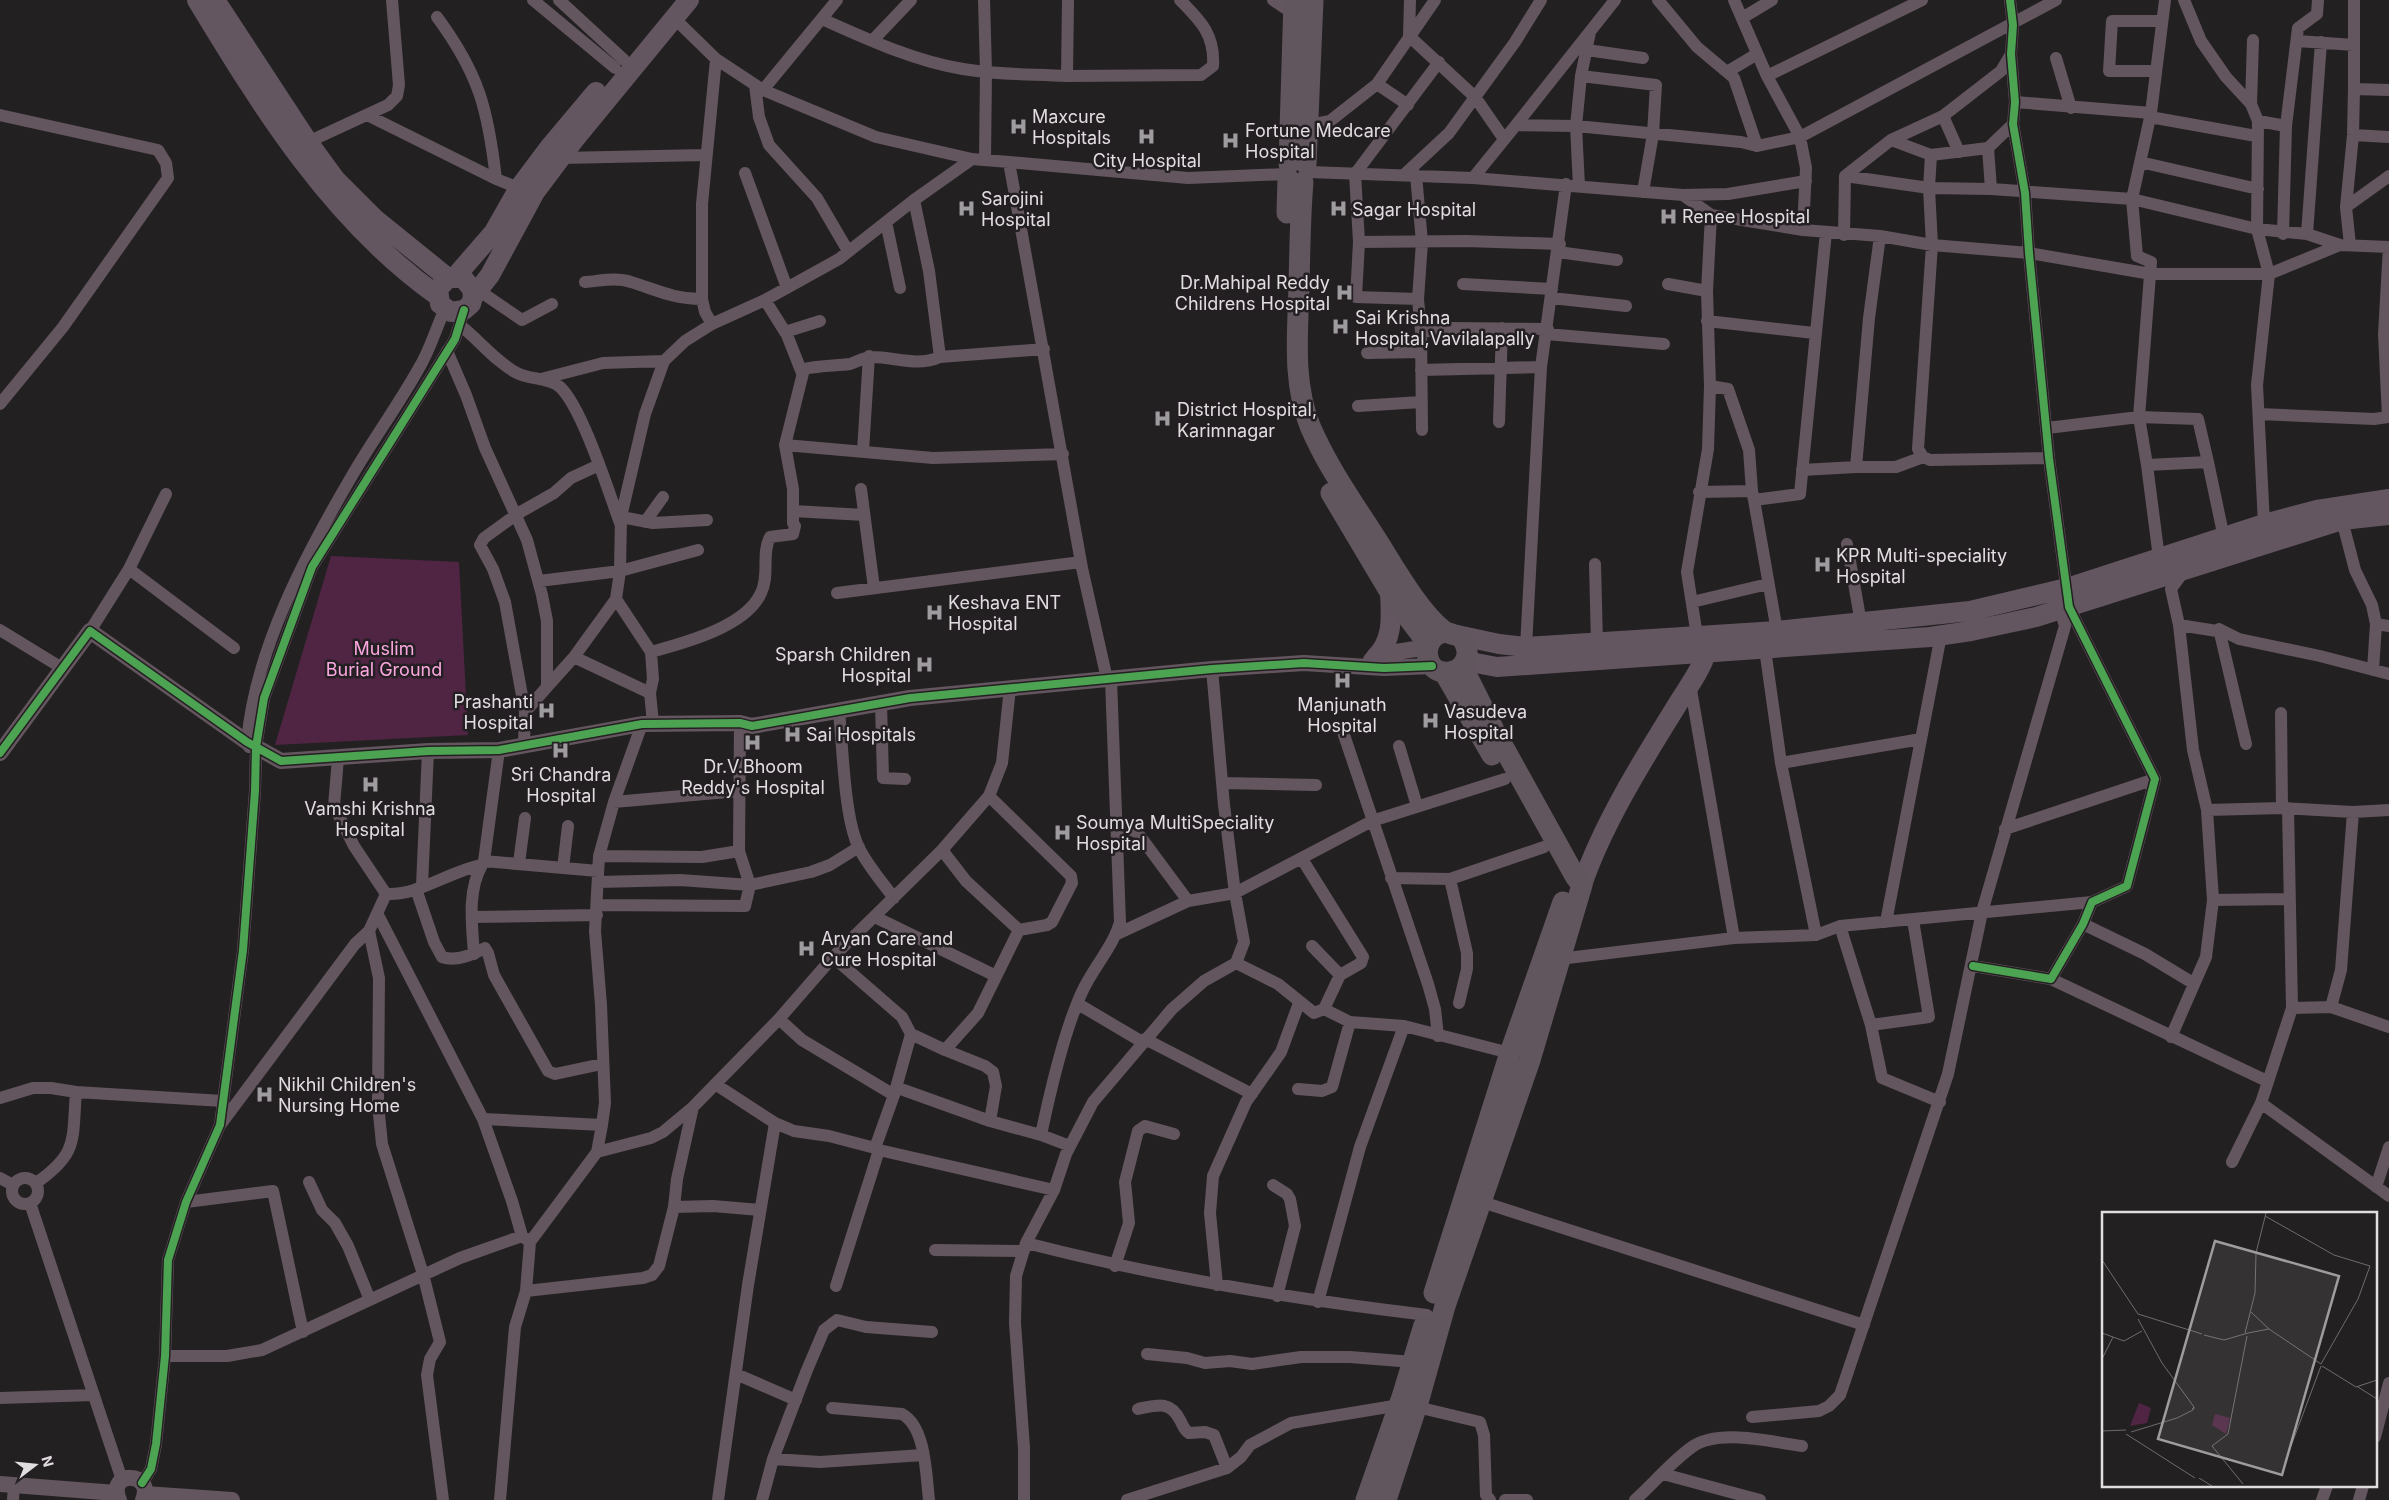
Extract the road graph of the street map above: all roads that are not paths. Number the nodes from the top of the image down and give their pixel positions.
1 (197, 0) edge
2 (215, 0) edge
3 (380, 0) edge
4 (533, 0) edge
5 (558, 0) edge
6 (689, 0) edge
7 (838, 0) edge
8 (911, 0) edge
9 (984, 0) edge
10 (1068, 0) edge
11 (1180, 0) edge
12 (1273, 0) edge
13 (1313, 0) edge
14 (1410, 0) edge
15 (1435, 0) edge
16 (1541, 0) edge
17 (1615, 0) edge
18 (1658, 0) edge
19 (1734, 0) edge
20 (1772, 0) edge
21 (1922, 0) edge
22 (2010, 0) edge
23 (2056, 0) edge
24 (2165, 0) edge
25 (2184, 0) edge
26 (2318, 0) edge
27 (2354, 0) edge
28 (392, 5) edge
29 (1294, 7) edge
30 (673, 9) edge
31 (437, 17) dead end
32 (1742, 18) junction
33 (822, 19) junction
34 (2160, 21) junction
35 (2013, 25) junction
36 (1590, 32) junction
37 (1409, 36) junction
38 (2253, 40) dead end
39 (872, 41) junction
40 (2298, 41) junction
41 (2321, 42) junction
42 (2354, 45) junction
43 (1587, 50) junction
44 (1757, 54) junction
45 (2011, 54) junction
46 (1644, 58) dead end
47 (2056, 58) dead end
48 (716, 59) junction
49 (1439, 62) junction
50 (620, 64) junction
51 (986, 71) junction
52 (2156, 71) junction
53 (1727, 72) junction
54 (1067, 76) junction
55 (1580, 76) junction
56 (1766, 76) junction
57 (1377, 84) junction
58 (759, 88) junction
59 (2354, 89) junction
60 (2389, 90) edge
61 (1475, 97) junction
62 (2015, 102) junction
63 (2251, 104) junction
64 (1408, 105) junction
65 (2070, 108) junction
66 (0, 115) edge
67 (367, 115) junction
68 (2150, 115) junction
69 (1943, 116) junction
70 (2258, 121) junction
71 (1309, 124) junction
72 (2013, 124) junction
73 (1516, 125) junction
74 (1576, 126) junction
75 (2286, 126) junction
76 (1653, 134) junction
77 (2353, 135) junction
78 (2256, 136) junction
79 (1800, 137) junction
80 (2389, 137) edge
81 (1504, 139) junction
82 (1891, 140) junction
83 (308, 142) junction
84 (1757, 146) junction
85 (1988, 148) junction
86 (1959, 152) junction
87 (705, 155) junction
88 (1931, 155) junction
89 (560, 158) junction
90 (978, 159) junction
91 (1009, 162) junction
92 (2140, 162) junction
93 (1297, 172) junction
94 (744, 173) dead end
95 (1355, 174) junction
96 (1411, 175) junction
97 (1845, 176) junction
98 (2389, 176) edge
99 (496, 178) junction
100 (1473, 178) junction
101 (1806, 181) junction
102 (1573, 185) junction
103 (519, 188) junction
104 (1929, 188) junction
105 (1990, 189) junction
106 (2258, 189) junction
107 (1643, 192) junction
108 (2025, 193) junction
109 (1683, 195) junction
110 (2132, 199) junction
111 (914, 200) junction
112 (2346, 207) junction
113 (1710, 215) junction
114 (886, 222) junction
115 (2257, 229) junction
116 (1803, 230) junction
117 (1826, 232) junction
118 (2283, 234) junction
119 (2307, 234) junction
120 (1844, 235) junction
121 (1880, 236) junction
122 (1359, 242) junction
123 (1422, 242) junction
124 (1932, 245) junction
125 (2345, 245) junction
126 (2389, 247) edge
127 (1559, 248) junction
128 (848, 251) junction
129 (2029, 253) junction
130 (1617, 260) dead end
131 (2151, 274) junction
132 (2269, 274) junction
133 (452, 278) junction
134 (585, 282) dead end
135 (1463, 284) dead end
136 (1668, 284) dead end
137 (787, 288) junction
138 (900, 288) dead end
139 (1707, 291) junction
140 (1551, 293) junction
141 (702, 299) junction
142 (1418, 299) junction
143 (765, 300) junction
144 (552, 304) dead end
145 (460, 305) junction
146 (1626, 306) dead end
147 (820, 321) dead end
148 (1707, 321) junction
149 (712, 324) junction
150 (1502, 328) junction
151 (785, 332) junction
152 (1421, 332) junction
153 (1547, 332) junction
154 (1814, 333) junction
155 (1664, 344) dead end
156 (1044, 349) junction
157 (447, 351) junction
158 (1421, 352) junction
159 (1366, 353) dead end
160 (869, 356) junction
161 (940, 357) junction
162 (664, 361) junction
163 (1541, 367) junction
164 (1502, 368) junction
165 (1420, 370) junction
166 (802, 374) junction
167 (538, 380) junction
168 (1710, 386) junction
169 (1421, 402) junction
170 (0, 404) edge
171 (1358, 406) dead end
172 (2259, 414) junction
173 (2139, 417) junction
174 (2389, 417) edge
175 (1499, 422) dead end
176 (2047, 428) junction
177 (1422, 430) dead end
178 (786, 446) junction
179 (863, 451) junction
180 (1063, 454) junction
181 (1923, 457) junction
182 (2049, 458) junction
183 (2208, 462) junction
184 (599, 465) junction
185 (2147, 465) junction
186 (1856, 468) junction
187 (1802, 470) junction
188 (861, 489) dead end
189 (1699, 492) junction
190 (166, 494) dead end
191 (1753, 495) junction
192 (663, 497) dead end
193 (2389, 499) edge
194 (793, 511) junction
195 (517, 514) junction
196 (864, 515) junction
197 (2389, 515) edge
198 (621, 520) junction
199 (707, 520) dead end
200 (2342, 520) junction
201 (645, 522) junction
202 (2264, 524) junction
203 (2224, 538) junction
204 (1847, 544) dead end
205 (698, 550) dead end
206 (2159, 558) junction
207 (1081, 562) junction
208 (1595, 564) dead end
209 (129, 569) junction
210 (2186, 569) junction
211 (620, 570) junction
212 (539, 581) junction
213 (1768, 584) junction
214 (874, 588) junction
215 (1390, 592) junction
216 (837, 593) dead end
217 (616, 599) junction
218 (2065, 601) junction
219 (1692, 602) junction
220 (1860, 623) junction
221 (2179, 625) junction
222 (2383, 625) edge
223 (2219, 629) junction
224 (0, 630) edge
225 (90, 631) junction
226 (1778, 631) junction
227 (1451, 633) junction
228 (1941, 635) junction
229 (1597, 643) junction
230 (1701, 645) junction
231 (1526, 647) junction
232 (234, 648) dead end
233 (1765, 649) junction
234 (651, 652) junction
235 (574, 657) junction
236 (1443, 659) junction
237 (1366, 661) junction
238 (62, 668) junction
239 (1212, 669) junction
240 (2373, 670) junction
241 (2389, 674) edge
242 (1109, 679) junction
243 (1690, 684) junction
244 (547, 687) junction
245 (1010, 688) junction
246 (650, 693) junction
247 (881, 703) junction
248 (525, 712) junction
249 (839, 712) junction
250 (2281, 713) dead end
251 (740, 723) junction
252 (647, 724) junction
253 (1343, 732) dead end
254 (1921, 739) junction
255 (2246, 744) dead end
256 (524, 745) junction
257 (1399, 746) dead end
258 (499, 750) junction
259 (252, 751) junction
260 (428, 752) junction
261 (0, 753) edge
262 (338, 758) junction
263 (1781, 763) junction
264 (905, 779) dead end
265 (1505, 779) junction
266 (2155, 779) junction
267 (1222, 783) junction
268 (1316, 785) dead end
269 (739, 791) junction
270 (989, 796) junction
271 (614, 802) junction
272 (1417, 806) junction
273 (2285, 808) junction
274 (2208, 810) junction
275 (2389, 810) edge
276 (2353, 812) junction
277 (525, 818) dead end
278 (1372, 821) junction
279 (568, 826) dead end
280 (2005, 829) junction
281 (1117, 832) junction
282 (859, 847) junction
283 (1544, 847) junction
284 (942, 850) junction
285 (739, 851) junction
286 (599, 856) junction
287 (1302, 860) junction
288 (483, 863) junction
289 (519, 863) junction
290 (563, 868) junction
291 (598, 877) junction
292 (1391, 878) junction
293 (1450, 879) junction
294 (750, 885) junction
295 (419, 888) junction
296 (1575, 889) junction
297 (1235, 893) junction
298 (386, 894) junction
299 (894, 898) junction
300 (2290, 899) junction
301 (2213, 900) junction
302 (1188, 902) junction
303 (2092, 902) junction
304 (597, 910) junction
305 (1982, 912) junction
306 (378, 915) junction
307 (875, 917) junction
308 (472, 918) junction
309 (1913, 920) junction
310 (1886, 922) junction
311 (2083, 924) junction
312 (1840, 926) junction
313 (1019, 930) junction
314 (369, 931) junction
315 (1117, 934) junction
316 (1816, 935) junction
317 (1734, 938) junction
318 (1312, 946) dead end
319 (474, 954) junction
320 (833, 957) junction
321 (1560, 959) junction
322 (1236, 964) junction
323 (1973, 966) junction
324 (1340, 974) junction
325 (996, 976) junction
326 (2051, 979) junction
327 (2193, 983) junction
328 (1459, 1003) dead end
329 (1078, 1004) junction
330 (1299, 1004) junction
331 (2331, 1007) junction
332 (1324, 1008) junction
333 (2292, 1008) junction
334 (779, 1020) junction
335 (1350, 1022) junction
336 (1871, 1025) junction
337 (1404, 1026) junction
338 (2389, 1027) edge
339 (911, 1034) junction
340 (1438, 1036) junction
341 (2171, 1037) junction
342 (1144, 1041) junction
343 (945, 1050) junction
344 (1510, 1053) junction
345 (602, 1064) junction
346 (2267, 1081) junction
347 (715, 1084) junction
348 (1298, 1089) dead end
349 (896, 1091) junction
350 (76, 1092) junction
351 (1252, 1094) junction
352 (0, 1098) edge
353 (223, 1101) junction
354 (1940, 1102) junction
355 (2261, 1103) junction
356 (693, 1107) junction
357 (482, 1119) junction
358 (990, 1121) junction
359 (775, 1123) junction
360 (220, 1125) junction
361 (602, 1125) junction
362 (1174, 1134) dead end
363 (1041, 1135) junction
364 (1070, 1146) junction
365 (2389, 1147) edge
366 (877, 1149) junction
367 (597, 1152) junction
368 (2232, 1162) dead end
369 (0, 1178) edge
370 (309, 1182) dead end
371 (36, 1183) junction
372 (13, 1185) junction
373 (1274, 1185) dead end
374 (2376, 1186) junction
375 (1054, 1190) junction
376 (2389, 1196) edge
377 (1473, 1199) junction
378 (186, 1202) junction
379 (30, 1203) junction
380 (674, 1207) junction
381 (760, 1210) junction
382 (526, 1239) junction
383 (1025, 1247) junction
384 (935, 1250) dead end
385 (1115, 1266) junction
386 (423, 1274) junction
387 (1218, 1285) junction
388 (836, 1286) dead end
389 (526, 1291) junction
390 (1277, 1296) junction
391 (370, 1300) junction
392 (1318, 1302) junction
393 (1427, 1315) junction
394 (1864, 1325) junction
395 (303, 1332) junction
396 (932, 1332) dead end
397 (1147, 1354) dead end
398 (165, 1356) junction
399 (1412, 1362) junction
400 (736, 1374) junction
401 (2389, 1383) edge
402 (94, 1395) junction
403 (0, 1398) edge
404 (796, 1400) junction
405 (1408, 1406) junction
406 (832, 1408) dead end
407 (1138, 1409) dead end
408 (1752, 1417) dead end
409 (2376, 1433) edge
410 (1802, 1446) dead end
411 (923, 1455) junction
412 (773, 1459) junction
413 (1227, 1468) junction
414 (1663, 1474) junction
415 (2326, 1488) edge
416 (9, 1490) edge
417 (119, 1491) edge
418 (143, 1492) edge
419 (232, 1500) edge
420 (443, 1500) edge
421 (500, 1500) edge
422 (718, 1500) edge
423 (762, 1500) edge
424 (929, 1500) edge
425 (1024, 1500) edge
426 (1127, 1500) edge
427 (1366, 1500) edge
428 (1386, 1500) edge
429 (1490, 1500) edge
430 (1505, 1500) edge
431 (1527, 1500) edge
432 (1635, 1500) edge
433 (1760, 1500) edge
434 (2322, 1500) edge

1 - 145 main road
2 - 83 main road
3 - 28 street
4 - 50 street
5 - 50 street
6 - 30 main road
7 - 33 street
8 - 39 street
9 - 51 street
10 - 54 street
11 - 54 street
12 - 29 street
13 - 71 highway
14 - 37 street
15 - 37 street
16 - 61 street
17 - 36 street
18 - 53 street
19 - 32 street
20 - 32 street
21 - 56 street
22 - 35 street
23 - 35 street
24 - 34 street
25 - 63 street
26 - 40 street
27 - 42 street
28 - 67 street
29 - 93 highway
30 - 48 street
30 - 50 main road
30 - 89 main road
31 - 99 street
32 - 44 street
33 - 39 street
33 - 58 street
34 - 52 street
34 - 52 street
35 - 45 street
35 - 79 street
36 - 43 street
36 - 73 street
37 - 49 street
37 - 57 street
38 - 63 street
39 - 51 street
40 - 41 street
40 - 75 street
41 - 42 street
41 - 119 street
42 - 59 street
43 - 46 street
43 - 55 street
44 - 53 street
44 - 56 street
45 - 62 street
45 - 69 street
47 - 65 street
48 - 58 street
48 - 87 street
49 - 61 street
49 - 64 street
50 - 103 main road
51 - 54 street
51 - 90 street
52 - 68 street
53 - 84 street
55 - 74 street
55 - 76 street
56 - 79 street
57 - 64 street
57 - 71 street
58 - 90 street
58 - 128 street
59 - 60 street
59 - 77 street
61 - 81 street
61 - 96 street
62 - 65 street
62 - 72 street
63 - 70 street
64 - 95 street
65 - 68 street
66 - 170 street
67 - 83 street
67 - 99 street
68 - 78 street
68 - 92 street
69 - 82 street
69 - 86 street
70 - 75 street
70 - 78 street
71 - 93 highway
72 - 85 street
72 - 108 street
73 - 74 street
73 - 81 street
74 - 76 street
74 - 102 street
75 - 118 street
76 - 84 street
76 - 107 street
77 - 80 street
77 - 112 street
78 - 106 street
79 - 84 street
79 - 101 street
81 - 100 street
82 - 88 street
82 - 97 street
83 - 133 main road
85 - 86 street
85 - 105 street
86 - 88 street
87 - 89 street
87 - 141 street
88 - 104 street
89 - 145 main road
90 - 91 street
90 - 111 street
91 - 93 street
91 - 156 street
92 - 106 street
92 - 110 street
93 - 95 street
93 - 215 highway
93 - 227 highway
94 - 137 street
95 - 96 street
95 - 122 street
96 - 100 street
96 - 123 street
97 - 104 street
97 - 120 street
98 - 112 street
99 - 103 street
100 - 102 street
101 - 109 street
101 - 116 street
102 - 107 street
102 - 127 street
103 - 133 main road
104 - 105 street
104 - 124 street
105 - 108 street
106 - 115 street
107 - 109 street
108 - 110 street
108 - 129 street
109 - 113 street
110 - 115 street
110 - 131 street
111 - 114 street
111 - 161 street
112 - 125 street
113 - 116 street
113 - 139 street
114 - 128 street
114 - 138 street
115 - 118 street
115 - 132 street
116 - 117 street
117 - 120 street
117 - 154 street
118 - 119 street
119 - 125 street
120 - 121 street
121 - 124 street
121 - 186 street
122 - 123 street
122 - 142 street
123 - 127 street
123 - 142 street
124 - 129 street
124 - 181 street
125 - 126 street
125 - 132 street
126 - 174 street
127 - 130 street
127 - 140 street
128 - 137 street
129 - 131 street
129 - 176 street
131 - 132 street
131 - 173 street
132 - 172 street
133 - 145 main road
133 - 145 main road
134 - 141 street
135 - 140 street
136 - 139 street
137 - 143 street
139 - 148 street
140 - 146 street
140 - 153 street
141 - 149 street
142 - 152 street
143 - 149 street
143 - 151 street
144 - 145 street
145 - 157 street
145 - 167 street
145 - 259 street
147 - 151 street
148 - 154 street
148 - 168 street
149 - 162 street
150 - 152 street
150 - 153 street
150 - 164 street
151 - 166 street
152 - 158 street
153 - 155 street
153 - 163 street
154 - 187 street
156 - 161 street
156 - 180 street
157 - 195 street
157 - 259 street
158 - 159 street
158 - 165 street
160 - 161 street
160 - 166 street
160 - 179 street
162 - 167 street
162 - 198 street
163 - 164 street
163 - 231 street
164 - 165 street
164 - 175 street
165 - 169 street
166 - 178 street
167 - 184 street
168 - 189 street
168 - 191 street
169 - 171 street
169 - 177 street
172 - 174 street
172 - 202 street
173 - 176 street
173 - 183 street
173 - 185 street
176 - 182 street
178 - 179 street
178 - 194 street
179 - 180 street
180 - 207 street
181 - 182 street
181 - 186 street
182 - 218 street
183 - 185 street
183 - 203 street
184 - 195 street
184 - 198 street
185 - 206 street
186 - 187 street
187 - 191 street
188 - 196 street
189 - 191 street
189 - 219 street
190 - 209 street
191 - 213 street
192 - 201 street
193 - 202 main road
194 - 196 street
194 - 234 street
195 - 212 street
195 - 248 street
196 - 214 street
197 - 200 main road
198 - 201 street
198 - 211 street
199 - 201 street
200 - 210 main road
200 - 222 street
202 - 203 main road
203 - 206 main road
204 - 220 street
205 - 211 street
206 - 218 main road
207 - 214 street
207 - 242 street
208 - 229 street
209 - 225 street
209 - 232 street
210 - 218 main road
210 - 221 street
211 - 212 street
211 - 217 street
212 - 244 street
213 - 219 street
213 - 226 street
214 - 216 street
215 - 236 highway
215 - 237 main road
217 - 234 street
217 - 235 street
218 - 220 main road
218 - 228 main road
218 - 266 street
218 - 280 street
219 - 230 street
220 - 226 main road
221 - 223 street
221 - 274 street
222 - 240 street
223 - 240 street
223 - 255 street
224 - 238 street
225 - 238 street
225 - 259 street
226 - 230 main road
227 - 231 main road
227 - 236 highway
227 - 236 highway
228 - 233 main road
228 - 254 street
229 - 230 main road
229 - 231 main road
230 - 233 main road
230 - 236 main road
230 - 243 main road
230 - 296 main road
233 - 263 street
234 - 246 street
235 - 244 street
235 - 246 street
236 - 237 street
236 - 265 highway
236 - 296 highway
237 - 239 street
238 - 261 street
239 - 242 street
239 - 267 street
240 - 241 street
242 - 245 street
242 - 281 street
243 - 296 main road
243 - 317 street
244 - 248 street
245 - 247 street
245 - 270 street
246 - 252 street
247 - 249 street
247 - 264 street
248 - 256 street
249 - 251 street
249 - 282 street
250 - 273 street
251 - 252 street
251 - 269 street
252 - 256 street
252 - 271 street
253 - 278 street
254 - 263 street
254 - 310 street
256 - 258 street
257 - 272 street
258 - 260 street
258 - 288 street
259 - 262 street
259 - 353 street
260 - 262 street
260 - 295 street
262 - 298 street
263 - 316 street
265 - 272 street
265 - 283 highway
266 - 280 street
266 - 303 street
267 - 268 street
267 - 297 street
269 - 271 street
269 - 285 street
270 - 284 street
270 - 313 street
271 - 286 street
272 - 278 street
273 - 274 street
273 - 276 street
273 - 300 street
274 - 301 street
275 - 276 street
276 - 331 street
277 - 289 street
278 - 287 street
278 - 292 street
279 - 290 street
280 - 305 street
281 - 302 street
281 - 315 street
282 - 294 street
282 - 299 street
283 - 293 street
283 - 296 highway
284 - 299 street
284 - 313 street
285 - 286 street
285 - 294 street
286 - 291 street
287 - 297 street
287 - 324 street
288 - 289 street
288 - 295 street
288 - 308 street
289 - 290 street
290 - 291 street
291 - 294 street
291 - 304 street
292 - 293 street
292 - 340 street
293 - 328 street
294 - 304 street
295 - 298 street
295 - 319 street
296 - 321 highway
296 - 344 highway
297 - 302 street
297 - 322 street
298 - 306 street
299 - 307 street
300 - 301 street
300 - 333 street
301 - 327 street
302 - 315 street
303 - 305 street
303 - 311 street
304 - 308 street
304 - 345 street
305 - 309 street
305 - 323 street
306 - 314 street
306 - 357 street
307 - 320 street
307 - 325 street
308 - 319 street
309 - 310 street
309 - 336 street
310 - 312 street
311 - 326 street
311 - 327 street
312 - 316 street
312 - 336 street
313 - 325 street
314 - 360 street
314 - 386 street
315 - 329 street
316 - 317 street
317 - 321 street
318 - 324 street
319 - 345 street
320 - 334 street
320 - 339 street
321 - 377 highway
322 - 330 street
322 - 342 street
323 - 326 street
323 - 354 street
324 - 332 street
325 - 343 street
326 - 341 street
327 - 341 street
329 - 342 street
329 - 363 street
330 - 332 street
330 - 351 street
331 - 333 street
331 - 338 street
332 - 335 street
333 - 346 street
334 - 347 street
334 - 349 street
335 - 337 street
335 - 348 street
336 - 354 street
337 - 340 street
337 - 392 street
339 - 343 street
339 - 349 street
340 - 344 street
341 - 346 street
342 - 351 street
342 - 364 street
343 - 358 street
344 - 377 highway
345 - 361 street
346 - 355 street
347 - 356 street
347 - 359 street
349 - 358 street
349 - 366 street
350 - 352 street
350 - 353 street
350 - 371 street
351 - 387 street
353 - 360 street
354 - 394 street
355 - 368 street
355 - 374 street
356 - 367 street
356 - 380 street
357 - 361 street
357 - 382 street
358 - 363 street
359 - 366 street
359 - 381 street
360 - 378 street
361 - 367 street
362 - 385 street
363 - 364 street
364 - 375 street
365 - 374 street
366 - 375 street
366 - 388 street
367 - 382 street
369 - 372 street
370 - 391 street
371 - 372 street
371 - 379 street
372 - 379 street
373 - 390 street
374 - 376 street
375 - 383 street
377 - 393 highway
377 - 394 street
377 - 405 highway
378 - 395 street
378 - 398 street
379 - 402 street
380 - 381 street
380 - 389 street
381 - 400 street
382 - 386 street
382 - 389 street
383 - 384 street
383 - 385 street
383 - 425 street
385 - 387 street
386 - 391 street
386 - 420 street
387 - 390 street
389 - 421 street
390 - 392 street
391 - 395 street
392 - 393 street
393 - 399 highway
394 - 408 street
395 - 398 street
396 - 404 street
397 - 399 street
398 - 418 street
399 - 405 highway
400 - 404 street
400 - 422 street
401 - 409 street
402 - 403 street
402 - 417 street
404 - 412 street
405 - 413 street
405 - 427 highway
405 - 428 highway
405 - 429 street
406 - 411 street
407 - 413 street
410 - 414 street
411 - 412 street
411 - 424 street
412 - 423 street
413 - 426 street
414 - 432 street
414 - 433 street
415 - 434 street
416 - 417 street
417 - 418 street
418 - 419 street
430 - 431 street

